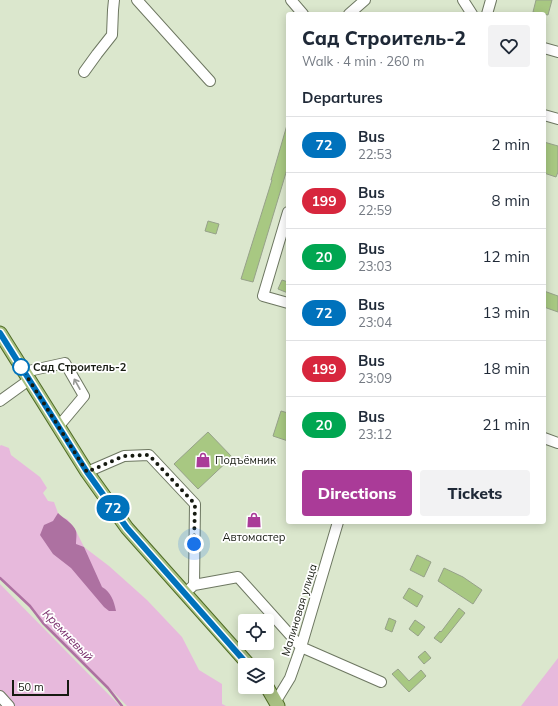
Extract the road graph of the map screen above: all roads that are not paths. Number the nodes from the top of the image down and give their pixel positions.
1 (114, 0) edge
2 (137, 0) edge
3 (291, 0) edge
4 (365, 0) edge
5 (463, 0) edge
6 (491, 0) edge
7 (301, 12) edge
8 (351, 12) edge
9 (471, 12) edge
10 (488, 12) edge
11 (546, 49) edge
12 (558, 52) edge
13 (84, 72) dead end
14 (210, 81) dead end
15 (546, 116) edge
16 (558, 119) edge
17 (286, 219) edge
18 (286, 302) edge
19 (0, 333) edge
20 (27, 376) junction
21 (0, 401) edge
22 (58, 427) junction
23 (546, 439) edge
24 (558, 443) edge
25 (87, 472) junction
26 (337, 524) edge
27 (189, 589) junction
28 (301, 647) junction
29 (243, 658) edge
30 (381, 682) dead end
31 (271, 694) edge
32 (0, 696) edge
33 (277, 704) edge
34 (10, 706) edge

1 - 13 street
2 - 14 street
3 - 7 street
4 - 8 street
5 - 9 street
6 - 10 street
11 - 12 street
15 - 16 street
17 - 18 street
19 - 20 main road
20 - 21 street
20 - 22 main road
22 -> 20 street
22 - 25 main road
23 - 24 street
25 - 27 main road
25 - 27 street
26 - 28 street, Малиновая улица
27 - 28 street
27 - 29 main road
28 - 30 street
28 - 33 street, Малиновая улица
31 - 33 main road
32 - 34 street

